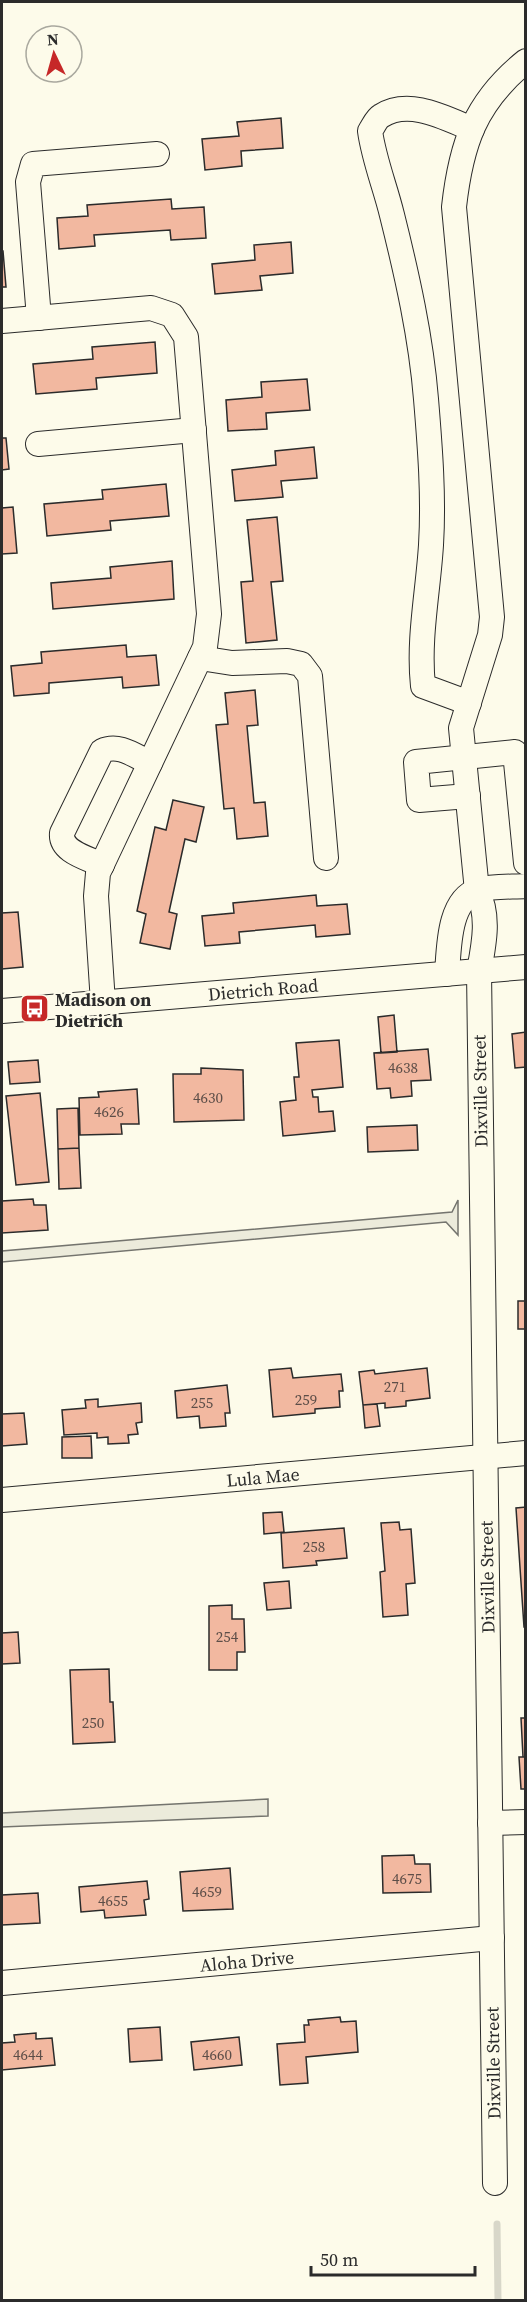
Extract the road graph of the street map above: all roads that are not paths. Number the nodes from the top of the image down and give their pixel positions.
1 (525, 61) edge
2 (472, 129) junction
3 (157, 154) dead end
4 (39, 318) junction
5 (2, 321) edge
6 (194, 430) junction
7 (38, 444) dead end
8 (200, 658) junction
9 (469, 703) junction
10 (464, 757) junction
11 (150, 764) junction
12 (468, 796) junction
13 (326, 858) dead end
14 (525, 863) edge
15 (102, 865) junction
16 (525, 886) edge
17 (477, 891) junction
18 (525, 967) edge
19 (479, 971) junction
20 (447, 974) junction
21 (103, 1003) junction
22 (2, 1011) edge
23 (525, 1453) edge
24 (485, 1456) junction
25 (2, 1500) edge
26 (525, 1822) edge
27 (490, 1823) junction
28 (492, 1938) junction
29 (2, 1983) edge
30 (495, 2183) dead end

1 - 2 street, Dixville Street
2 - 9 street, Dixville Street
2 - 9 street
3 - 4 street
4 - 5 street
4 - 6 street
6 - 7 street
6 - 8 street
8 - 11 street
8 - 13 street
9 - 10 street, Dixville Street
10 - 12 street, Dixville Street
10 - 12 street
10 - 14 street
11 - 15 street
11 - 15 street
12 - 17 street, Dixville Street
15 - 21 street
16 - 17 street
17 - 19 street, Dixville Street
17 - 20 street
18 - 19 street, Dietrich Road
19 - 20 street, Dietrich Road
19 - 24 street, Dixville Street
20 - 21 street, Dietrich Road
21 - 22 street, Dietrich Road
23 - 24 street, Lula Mae
24 - 25 street, Lula Mae
24 - 27 street, Dixville Street
26 - 27 street
27 - 28 street, Dixville Street
28 - 29 street, Aloha Drive
28 - 30 street, Dixville Street

